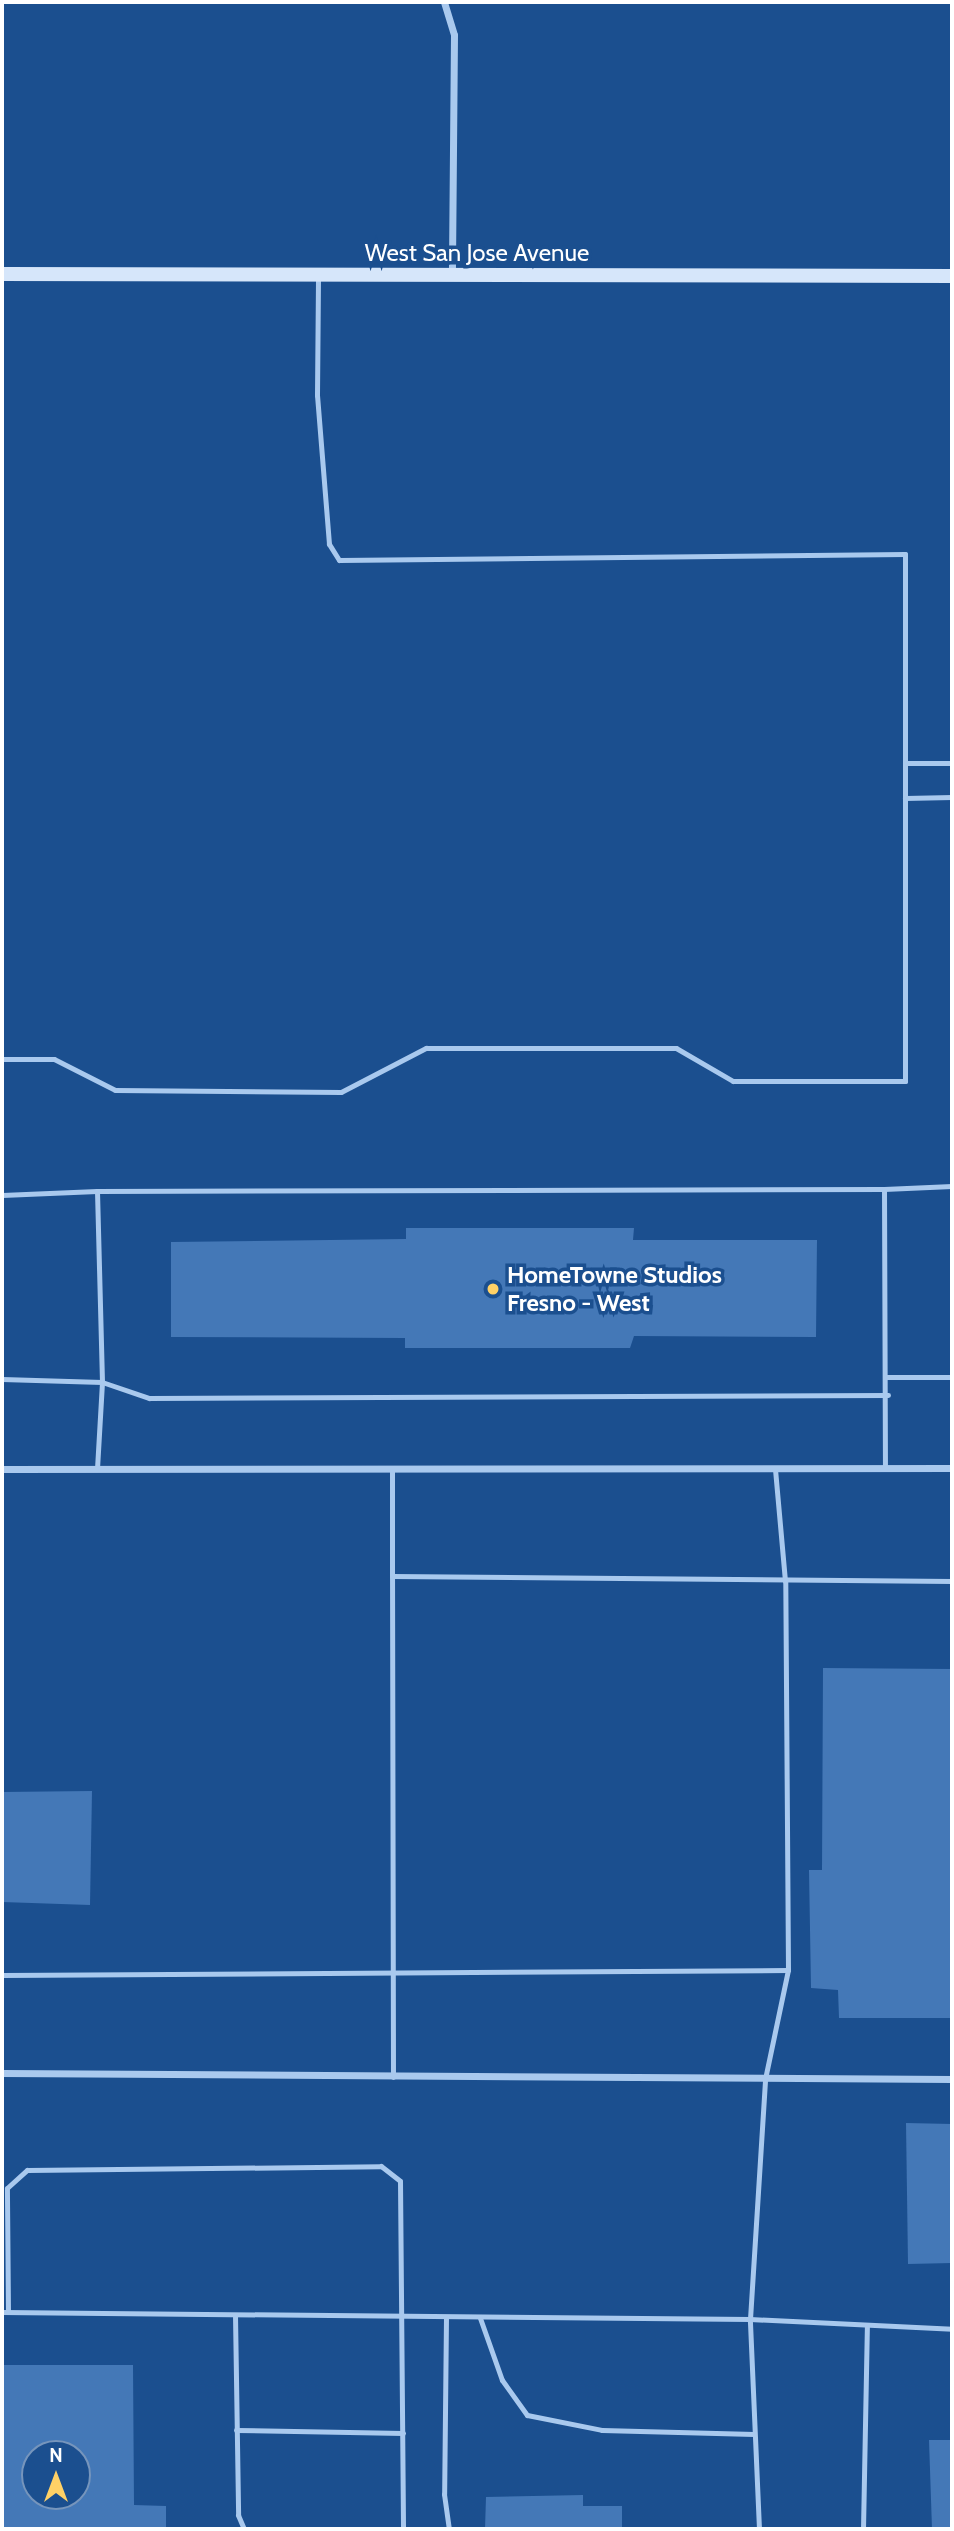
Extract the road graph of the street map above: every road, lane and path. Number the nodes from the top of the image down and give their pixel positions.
1 (444, 2) edge
2 (2, 274) edge
3 (452, 275) junction
4 (318, 276) junction
5 (952, 276) edge
6 (905, 763) junction
7 (952, 763) edge
8 (952, 797) edge
9 (905, 798) junction
10 (2, 1059) edge
11 (952, 1186) edge
12 (884, 1189) junction
13 (97, 1191) junction
14 (2, 1195) edge
15 (887, 1377) junction
16 (952, 1377) edge
17 (2, 1379) edge
18 (102, 1382) junction
19 (888, 1395) junction
20 (885, 1468) junction
21 (952, 1468) edge
22 (2, 1469) edge
23 (97, 1469) junction
24 (775, 1469) junction
25 (392, 1471) junction
26 (392, 1576) junction
27 (785, 1581) junction
28 (952, 1581) edge
29 (788, 1970) junction
30 (395, 1973) junction
31 (2, 1975) edge
32 (2, 2073) edge
33 (393, 2078) junction
34 (765, 2079) junction
35 (952, 2080) edge
36 (5, 2312) edge
37 (235, 2315) junction
38 (402, 2316) junction
39 (446, 2317) junction
40 (480, 2318) junction
41 (750, 2319) junction
42 (867, 2325) junction
43 (952, 2329) edge
44 (236, 2430) junction
45 (403, 2433) junction
46 (754, 2434) junction
47 (244, 2529) edge
48 (403, 2529) edge
49 (449, 2529) edge
50 (759, 2529) edge
51 (863, 2529) edge

1 - 3 street
2 - 4 street, West San Jose Avenue
3 - 4 street, West San Jose Avenue
3 - 5 street, West San Jose Avenue
4 - 6 lane
6 - 7 lane
6 - 9 lane
8 - 9 lane
9 - 10 lane
11 - 12 lane
12 - 13 lane
12 - 15 lane
13 - 14 lane
13 - 18 lane
15 - 16 lane
15 - 19 lane
17 - 18 lane
18 - 19 lane
18 - 23 lane
19 - 20 lane
20 - 21 street
20 - 24 street
22 - 23 street
23 - 25 street
24 - 25 street
24 - 27 lane
25 - 26 lane
26 - 27 lane
26 - 30 lane
27 - 28 lane
27 - 29 lane
29 - 30 lane
29 - 34 lane
30 - 31 lane
30 - 33 lane
32 - 33 street
33 - 34 street
34 - 35 street
34 - 41 lane
36 - 37 lane
36 - 38 lane
37 - 38 lane
37 - 44 lane
38 - 39 lane
38 - 45 lane
39 - 40 lane
39 - 49 lane
40 - 41 lane
40 - 46 lane
41 - 42 lane
41 - 46 lane
42 - 43 lane
42 - 51 lane
44 - 45 lane
44 - 47 lane
45 - 48 lane
46 - 50 lane

